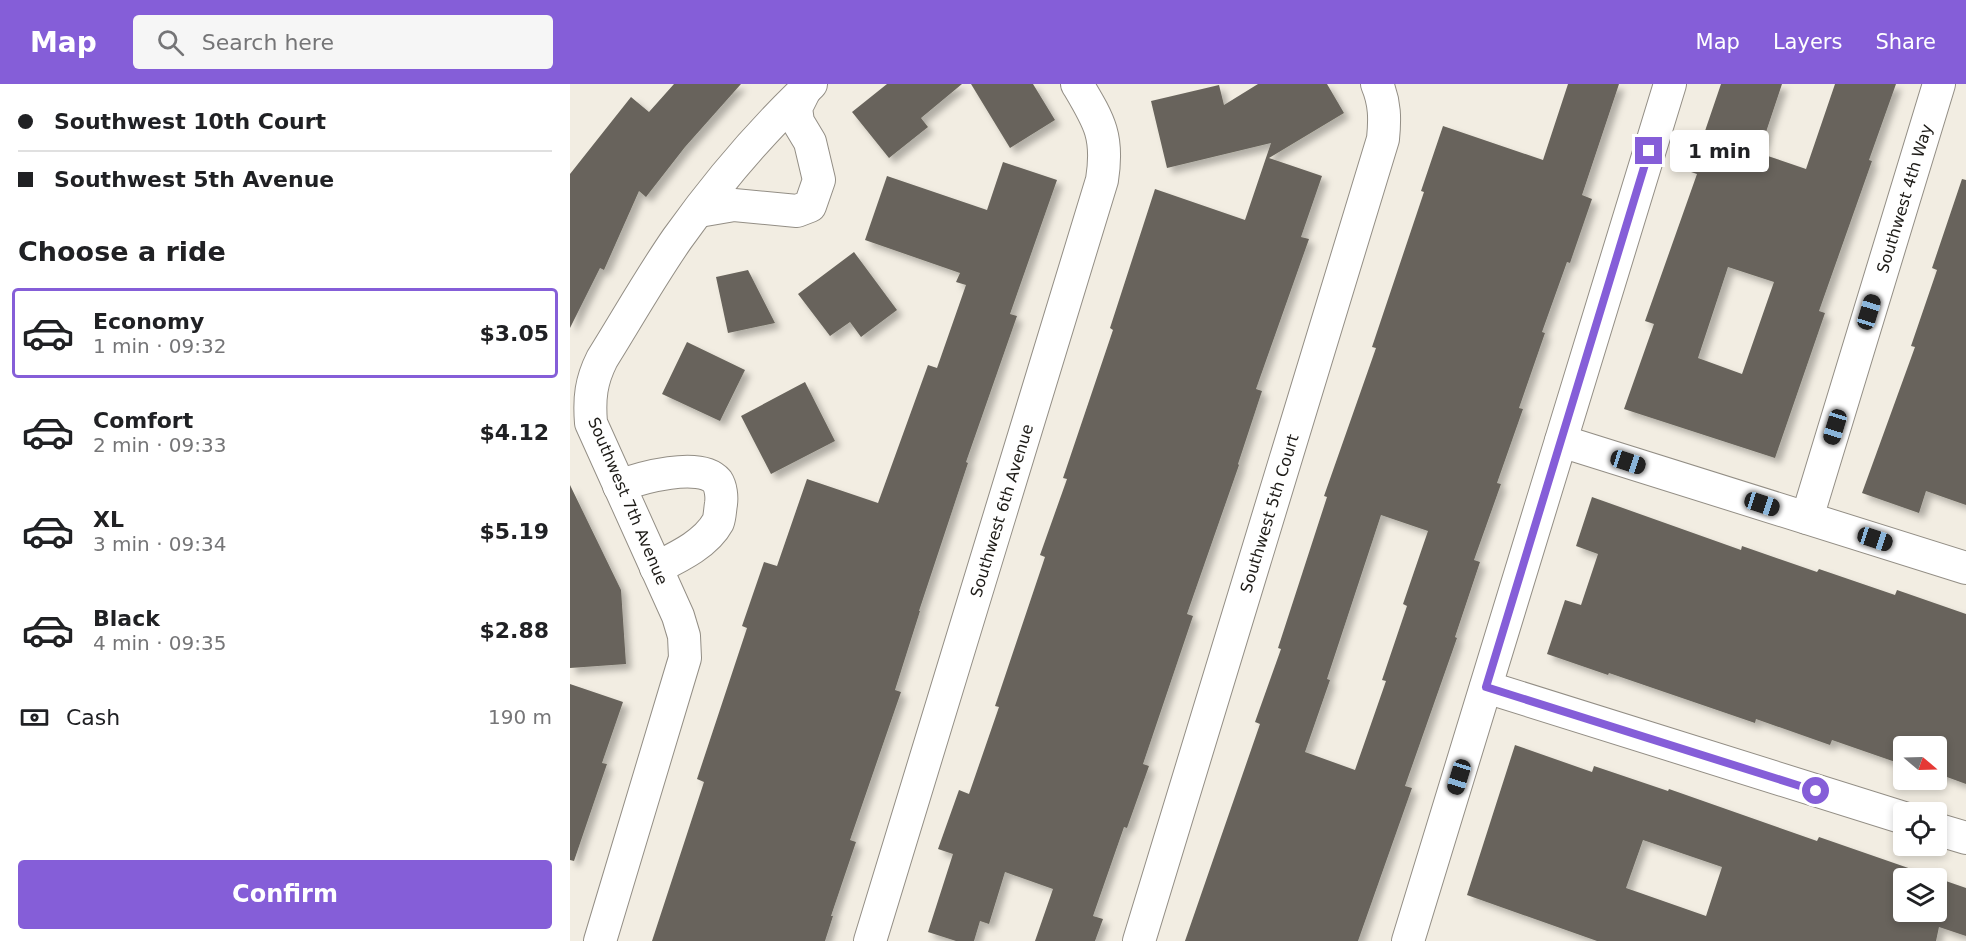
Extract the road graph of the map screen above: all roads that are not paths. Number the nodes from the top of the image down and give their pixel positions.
1 (1077, 84) edge
2 (1377, 84) edge
3 (1670, 84) edge
4 (1939, 84) edge
5 (809, 86) edge
6 (699, 211) junction
7 (1561, 441) junction
8 (620, 486) junction
9 (1807, 518) junction
10 (656, 568) junction
11 (1966, 568) edge
12 (1486, 687) junction
13 (1893, 815) edge
14 (1947, 832) edge
15 (1966, 838) edge
16 (1418, 938) edge
17 (600, 941) edge
18 (870, 941) edge
19 (1139, 941) edge

1 - 18 street, Southwest 6th Avenue
2 - 19 street, Southwest 5th Court
3 - 7 street
4 - 9 street, Southwest 4th Way
5 - 6 street, Southwest 7th Avenue
5 - 6 street
6 - 8 street, Southwest 7th Avenue
7 - 9 street
7 - 12 street
8 - 10 street, Southwest 7th Avenue
8 - 10 street
9 - 11 street
10 - 17 street, Southwest 7th Avenue
12 - 13 street
12 - 16 street
14 - 15 street

